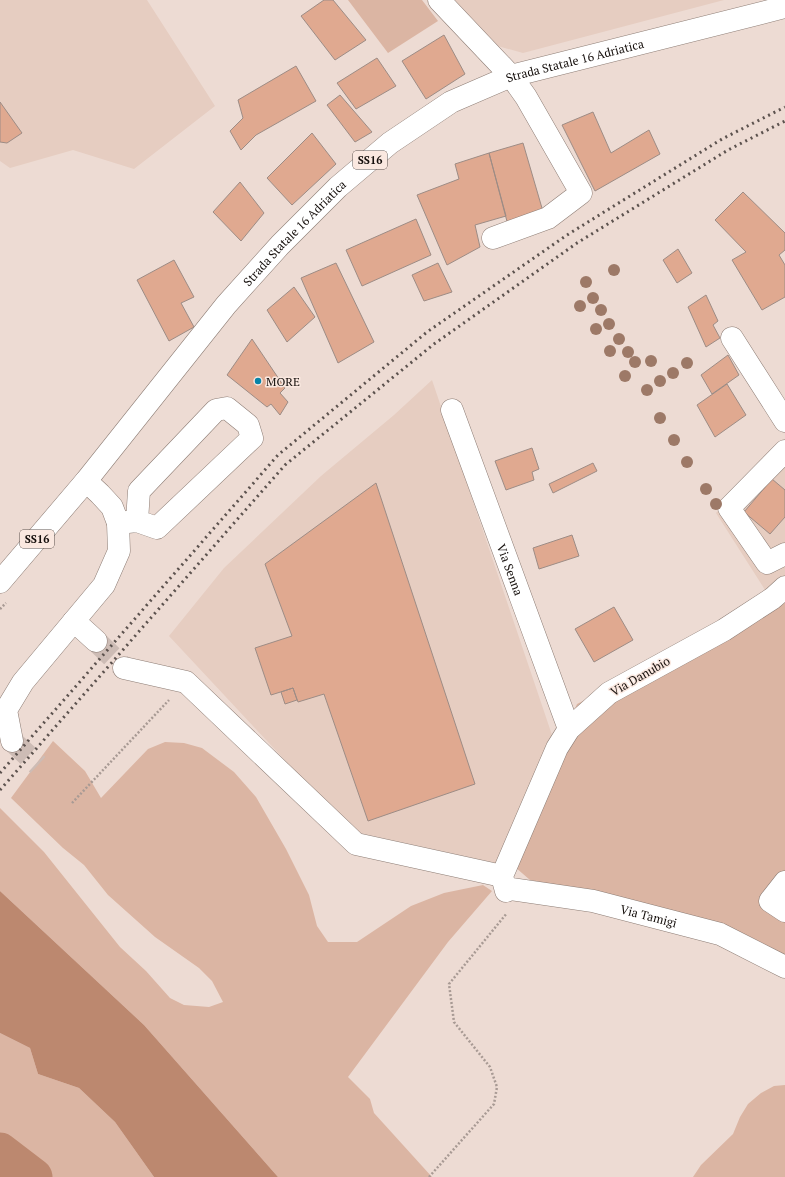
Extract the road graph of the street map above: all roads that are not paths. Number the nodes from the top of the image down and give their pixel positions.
1 (439, 0) edge
2 (785, 7) edge
3 (511, 76) junction
4 (493, 238) dead end
5 (732, 338) dead end
6 (452, 410) dead end
7 (785, 421) edge
8 (785, 451) edge
9 (80, 488) junction
10 (128, 522) junction
11 (785, 554) edge
12 (0, 582) edge
13 (785, 587) edge
14 (74, 621) junction
15 (96, 641) tunnel mouth
16 (124, 668) tunnel mouth
17 (569, 729) junction
18 (12, 741) tunnel mouth
19 (785, 882) edge
20 (506, 892) junction
21 (785, 911) edge
22 (785, 967) edge

1 - 3 street
2 - 3 street, Strada Statale 16 Adriatica / SS16
3 - 4 street
3 - 9 street, Strada Statale 16 Adriatica / SS16
5 - 7 street
6 - 17 street, Via Senna
8 - 11 street
9 - 10 street
9 - 12 street, Strada Statale 16 Adriatica / SS16
10 - 10 street
10 - 14 street
13 - 17 street, Via Danubio
14 - 15 street
14 - 18 street
16 - 20 street, Via Tamigi
17 - 20 street, Via Danubio
19 - 21 street
20 - 22 street, Via Tamigi

